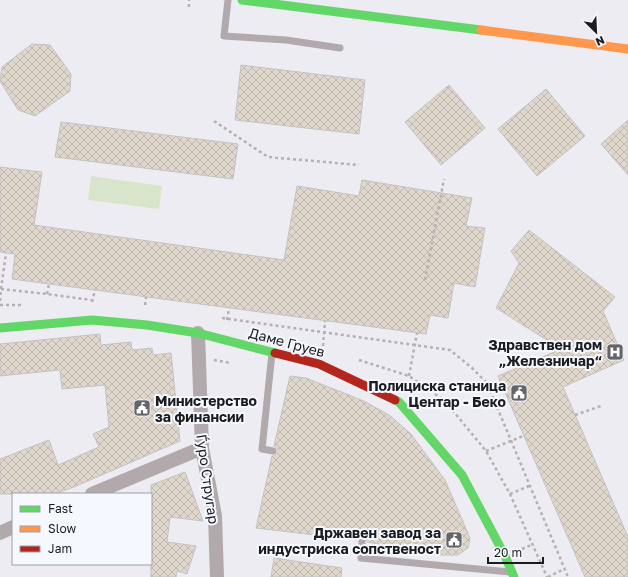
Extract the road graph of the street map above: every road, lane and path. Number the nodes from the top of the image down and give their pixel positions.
1 (190, 0) edge
2 (228, 0) edge
3 (242, 0) edge
4 (189, 7) dead end
5 (340, 48) dead end
6 (628, 48) edge
7 (214, 121) dead end
8 (359, 165) dead end
9 (444, 180) dead end
10 (6, 253) dead end
11 (426, 280) dead end
12 (49, 284) dead end
13 (1, 289) dead end
14 (95, 290) dead end
15 (46, 294) dead end
16 (61, 296) dead end
17 (60, 300) dead end
18 (91, 306) dead end
19 (228, 308) dead end
20 (325, 321) dead end
21 (226, 323) dead end
22 (0, 328) edge
23 (198, 333) junction
24 (417, 333) dead end
25 (323, 349) dead end
26 (272, 352) junction
27 (409, 376) dead end
28 (601, 406) dead end
29 (575, 415) dead end
30 (523, 436) dead end
31 (202, 448) junction
32 (273, 450) dead end
33 (486, 451) dead end
34 (529, 486) dead end
35 (94, 493) edge
36 (510, 494) dead end
37 (12, 527) edge
38 (0, 533) edge
39 (362, 541) dead end
40 (533, 544) dead end
41 (521, 550) dead end
42 (564, 569) dead end
43 (513, 574) edge
44 (217, 577) edge
45 (548, 577) edge

1 - 4 path
2 - 5 lane
3 - 6 street
7 - 8 path
9 - 11 path
10 - 13 path
12 - 15 path
14 - 18 path
16 - 17 path
19 - 21 path
20 - 25 path
22 - 23 street, Даме Груев
23 - 26 street, Даме Груев
23 - 31 street, Ѓуро Стругар
24 - 27 path
26 - 32 lane
26 - 43 street, Даме Груев
28 - 29 path
30 - 33 path
31 - 35 street
31 - 44 street, Ѓуро Стругар
34 - 36 path
37 - 38 street
39 - 43 lane
40 - 41 path
42 - 45 path

